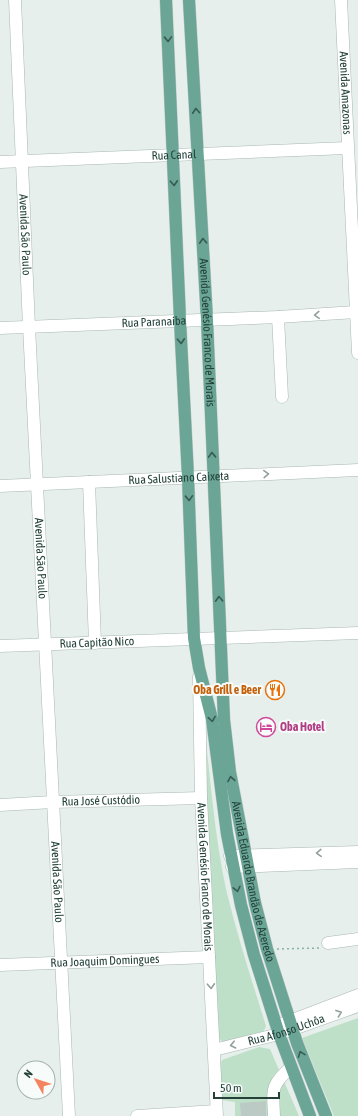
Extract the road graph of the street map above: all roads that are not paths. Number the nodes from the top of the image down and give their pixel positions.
1 (15, 0) edge
2 (166, 0) edge
3 (189, 0) edge
4 (341, 0) edge
5 (348, 148) junction
6 (198, 155) junction
7 (173, 156) junction
8 (22, 161) junction
9 (0, 162) edge
10 (354, 201) edge
11 (356, 312) junction
12 (278, 317) junction
13 (180, 320) junction
14 (207, 320) junction
15 (29, 327) junction
16 (0, 328) edge
17 (358, 354) edge
18 (282, 397) dead end
19 (358, 470) edge
20 (213, 476) junction
21 (188, 477) junction
22 (89, 482) junction
23 (37, 484) junction
24 (0, 486) edge
25 (358, 633) edge
26 (194, 638) junction
27 (221, 638) junction
28 (95, 643) junction
29 (45, 644) junction
30 (0, 646) edge
31 (199, 668) junction
32 (201, 798) junction
33 (53, 802) junction
34 (0, 805) edge
35 (358, 852) edge
36 (246, 860) junction
37 (231, 861) junction
38 (358, 862) edge
39 (358, 939) edge
40 (328, 943) road end
41 (209, 957) junction
42 (60, 963) junction
43 (0, 965) edge
44 (358, 995) edge
45 (358, 1006) edge
46 (291, 1025) junction
47 (278, 1030) junction
48 (214, 1050) junction
49 (291, 1067) junction
50 (216, 1114) edge
51 (69, 1116) edge
52 (137, 1116) edge
53 (274, 1116) edge
54 (310, 1116) edge
55 (326, 1116) edge

1 - 8 street, Avenida São Paulo
2 -> 7 main road, Avenida Genésio Franco de Morais
6 -> 3 main road, Avenida Genésio Franco de Morais
4 - 5 street, Avenida Amazonas
5 - 6 street, Rua Canal
5 - 10 street, Avenida Amazonas
6 - 7 street, Rua Canal
14 -> 6 main road, Avenida Genésio Franco de Morais
7 - 8 street, Rua Canal
7 -> 13 main road, Avenida Genésio Franco de Morais
8 - 9 street, Rua Canal
8 - 15 street, Avenida São Paulo
10 - 11 street, Avenida Amazonas
11 -> 12 street, Rua Paranaíba
11 - 17 street, Avenida Amazonas
12 - 14 street, Rua Paranaíba
12 - 18 street
13 - 14 street, Rua Paranaíba
13 - 15 street, Rua Paranaíba
13 -> 21 main road, Avenida Genésio Franco de Morais
20 -> 14 main road, Avenida Genésio Franco de Morais
15 - 16 street, Rua Paranaíba
15 - 23 street, Avenida São Paulo
20 -> 19 street, Rua Salustiano Caixeta
20 - 21 street, Rua Salustiano Caixeta
27 -> 20 main road, Avenida Genésio Franco de Morais
21 - 22 street, Rua Salustiano Caixeta
21 -> 26 main road, Avenida Genésio Franco de Morais
22 - 23 street, Rua Salustiano Caixeta
22 - 28 street
23 - 24 street, Rua Salustiano Caixeta
23 - 29 street, Avenida São Paulo
25 - 27 street
26 - 27 street
26 - 28 street, Rua Capitão Nico
26 - 31 main road, Avenida Genésio Franco de Morais
36 -> 27 main road, Avenida Eduardo Brandão de Azeredo
28 - 29 street, Rua Capitão Nico
29 - 30 street, Rua Capitão Nico
29 - 33 street, Avenida São Paulo
31 - 32 street, Avenida Genésio Franco de Morais
31 -> 37 main road, Avenida Eduardo Brandão de Azeredo
32 - 33 street, Rua José Custódio
32 - 41 street, Avenida Genésio Franco de Morais
33 - 34 street, Rua José Custódio
33 - 42 street, Avenida São Paulo
35 -> 36 street
36 - 37 street
36 - 38 street
36 - 46 main road, Avenida Eduardo Brandão de Azeredo
37 -> 47 main road, Avenida Eduardo Brandão de Azeredo
39 - 40 street
41 - 42 street, Rua Joaquim Domingues
41 -> 48 street, Avenida Genésio Franco de Morais
42 - 43 street, Rua Joaquim Domingues
42 - 51 street, Avenida São Paulo
44 - 46 street, Rua Afonso Uchôa
46 -> 45 street, Rua Afonso Uchôa
46 - 47 street, Rua Afonso Uchôa
55 -> 46 main road, Avenida Eduardo Brandão de Azeredo
47 -> 48 street, Rua Afonso Uchôa
47 - 49 main road, Avenida Eduardo Brandão de Azeredo
48 - 50 street, Avenida Genésio Franco de Morais
49 - 53 street
49 - 54 main road, Avenida Eduardo Brandão de Azeredo
50 - 52 street

